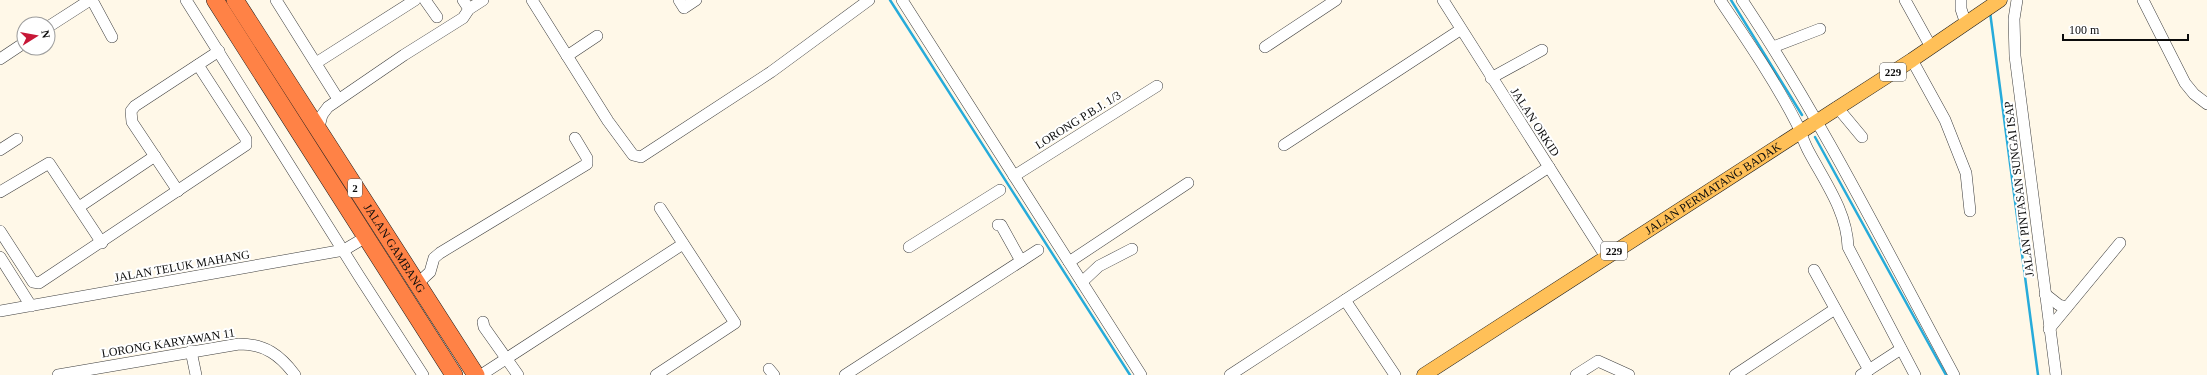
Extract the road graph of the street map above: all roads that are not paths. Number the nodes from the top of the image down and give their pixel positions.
1 (91, 0) edge
2 (186, 0) edge
3 (215, 0) edge
4 (235, 0) edge
5 (276, 0) edge
6 (415, 0) edge
7 (425, 0) edge
8 (483, 0) edge
9 (532, 0) edge
10 (679, 0) edge
11 (696, 0) edge
12 (902, 0) edge
13 (1336, 0) edge
14 (1443, 0) edge
15 (1720, 0) edge
16 (1742, 0) edge
17 (1905, 0) edge
18 (1961, 0) edge
19 (2000, 0) edge
20 (2016, 0) edge
21 (2143, 0) edge
22 (862, 2) edge
23 (466, 4) edge
24 (437, 17) dead end
25 (1970, 21) junction
26 (56, 22) edge
27 (1460, 30) junction
28 (1820, 30) dead end
29 (597, 36) dead end
30 (112, 37) dead end
31 (1773, 46) junction
32 (1265, 47) dead end
33 (1931, 47) junction
34 (16, 48) edge
35 (1542, 50) dead end
36 (219, 51) junction
37 (567, 56) junction
38 (0, 59) edge
39 (1912, 60) junction
40 (316, 63) junction
41 (198, 65) junction
42 (1491, 78) junction
43 (1157, 86) dead end
44 (338, 99) junction
45 (2207, 104) edge
46 (301, 105) junction
47 (328, 106) junction
48 (1837, 107) junction
49 (1817, 120) junction
50 (318, 131) junction
51 (1800, 131) junction
52 (1862, 137) dead end
53 (575, 138) dead end
54 (17, 139) dead end
55 (1284, 144) dead end
56 (0, 150) edge
57 (155, 156) junction
58 (1549, 167) junction
59 (1014, 176) junction
60 (1188, 183) dead end
61 (1000, 190) dead end
62 (178, 191) junction
63 (0, 192) edge
64 (79, 207) junction
65 (660, 208) dead end
66 (1970, 211) dead end
67 (998, 225) dead end
68 (0, 231) edge
69 (366, 237) junction
70 (2120, 242) dead end
71 (102, 243) junction
72 (683, 244) junction
73 (909, 247) dead end
74 (1132, 249) dead end
75 (344, 250) junction
76 (1038, 250) dead end
77 (0, 257) edge
78 (1606, 257) junction
79 (1021, 261) junction
80 (1069, 262) junction
81 (1814, 270) dead end
82 (1082, 282) junction
83 (417, 284) junction
84 (2045, 294) junction
85 (1345, 300) junction
86 (31, 306) junction
87 (2067, 307) junction
88 (1835, 309) junction
89 (0, 311) edge
90 (483, 322) dead end
91 (2049, 329) junction
92 (1901, 349) junction
93 (191, 351) junction
94 (507, 358) junction
95 (1865, 372) edge
96 (58, 375) edge
97 (196, 375) edge
98 (295, 375) edge
99 (423, 375) edge
100 (454, 375) edge
101 (476, 375) edge
102 (481, 375) edge
103 (518, 375) edge
104 (656, 375) edge
105 (846, 375) edge
106 (1141, 375) edge
107 (1230, 375) edge
108 (1395, 375) edge
109 (1424, 375) edge
110 (1576, 375) edge
111 (1629, 375) edge
112 (1735, 375) edge
113 (1915, 375) edge
114 (1954, 375) edge
115 (2056, 375) edge

1 - 26 street
1 - 30 street
2 - 36 street
3 - 69 highway, JALAN GAMBANG / 2
4 - 46 highway, JALAN GAMBANG / 2
5 - 40 street
6 - 40 street
7 - 24 street
8 - 23 street
9 - 37 street
10 - 11 street
12 - 59 street
13 - 32 street
14 - 27 street, JALAN ORKID
15 - 51 street
16 - 31 street
17 - 33 street
18 - 25 street
19 - 25 main road, JALAN PERMATANG BADAK / 229
20 - 84 street, JALAN PINTASAN SUNGAI ISAP
21 - 45 street
22 - 37 street
23 - 44 street
25 - 33 main road, JALAN PERMATANG BADAK / 229
27 - 42 street, JALAN ORKID
27 - 55 street
28 - 31 street
29 - 37 street
31 - 49 street
33 - 39 main road, JALAN PERMATANG BADAK / 229
34 - 38 street
35 - 42 street
36 - 41 street
36 - 75 street
39 - 48 main road, JALAN PERMATANG BADAK / 229
39 - 66 street
40 - 44 street
41 - 57 street
41 - 62 street
42 - 58 street, JALAN ORKID
43 - 59 street, LORONG P.B.J. 1/3
44 - 47 street
46 - 47 street
46 - 50 highway, JALAN GAMBANG / 2
47 - 50 street
48 - 49 main road, JALAN PERMATANG BADAK / 229
48 - 52 street
49 - 51 main road, JALAN PERMATANG BADAK / 229
49 - 114 street
50 - 83 highway, JALAN GAMBANG / 2
51 - 78 main road, JALAN PERMATANG BADAK / 229
51 - 92 street
53 - 83 street
54 - 56 street
57 - 62 street
57 - 64 street
58 - 78 street, JALAN ORKID
58 - 85 street
59 - 80 street
60 - 80 street
61 - 73 street
62 - 71 street
63 - 64 street
64 - 71 street
65 - 72 street
67 - 79 street
68 - 71 street
69 - 75 street, JALAN TELUK MAHANG
69 - 100 highway, JALAN GAMBANG / 2
70 - 87 street
72 - 94 street
72 - 104 street
74 - 82 street
75 - 86 street, JALAN TELUK MAHANG
75 - 99 street
76 - 79 street
77 - 86 street
78 - 109 main road, JALAN PERMATANG BADAK / 229
79 - 105 street
80 - 82 street
81 - 88 street
82 - 106 street
83 - 101 highway, JALAN GAMBANG / 2
84 - 87 street
84 - 91 street, JALAN PINTASAN SUNGAI ISAP
85 - 107 street
85 - 108 street
86 - 89 street, JALAN TELUK MAHANG
87 - 91 street
88 - 95 street
88 - 112 street
90 - 94 street
91 - 115 street, JALAN PINTASAN SUNGAI ISAP
92 - 95 street
92 - 113 street
93 - 96 street, LORONG KARYAWAN 11
93 - 97 street
93 - 98 street, LORONG KARYAWAN 11
94 - 102 street
94 - 103 street
110 - 111 street

